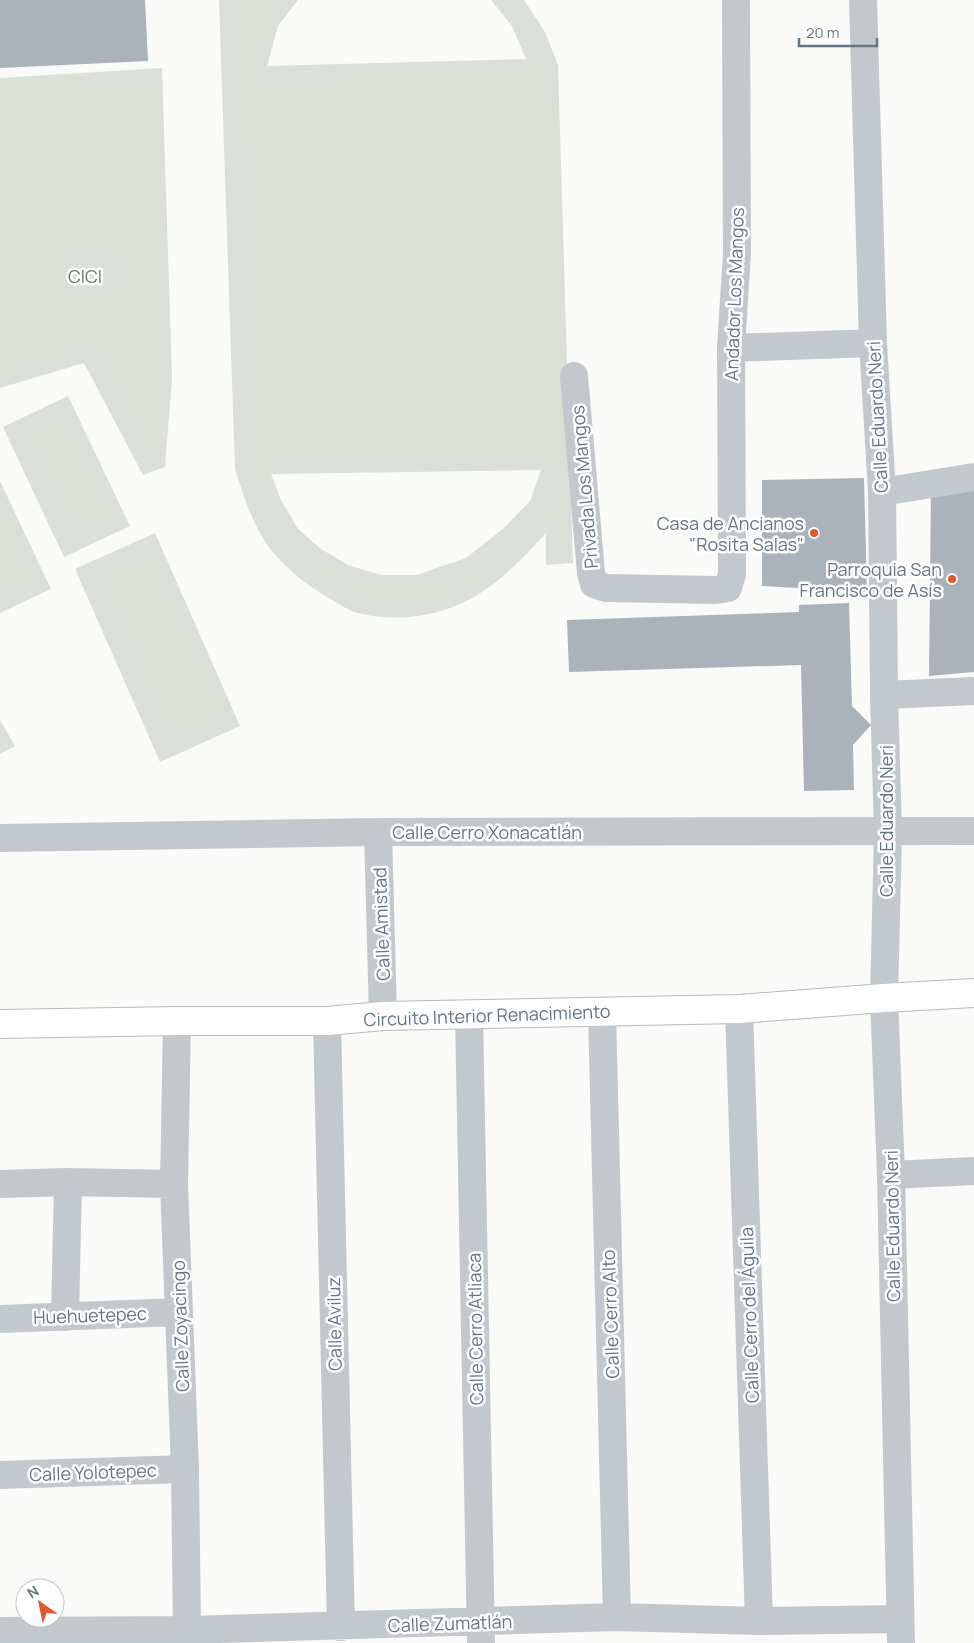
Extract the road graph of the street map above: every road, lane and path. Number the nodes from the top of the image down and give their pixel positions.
1 (736, 0) edge
2 (863, 0) edge
3 (872, 344) junction
4 (731, 348) junction
5 (574, 376) dead end
6 (974, 477) edge
7 (882, 492) junction
8 (728, 588) joint
9 (974, 691) edge
10 (884, 695) junction
11 (974, 831) edge
12 (378, 832) junction
13 (888, 832) junction
14 (0, 838) edge
15 (974, 993) edge
16 (884, 998) junction
17 (740, 1009) junction
18 (602, 1012) junction
19 (469, 1015) junction
20 (383, 1016) junction
21 (177, 1021) junction
22 (327, 1021) junction
23 (0, 1024) edge
24 (974, 1171) edge
25 (891, 1175) junction
26 (68, 1182) junction
27 (0, 1184) edge
28 (174, 1184) junction
29 (179, 1312) junction
30 (65, 1317) junction
31 (0, 1319) edge
32 (185, 1469) junction
33 (0, 1475) edge
34 (617, 1616) junction
35 (760, 1620) junction
36 (341, 1627) junction
37 (187, 1630) junction
38 (0, 1631) edge
39 (901, 1631) edge
40 (481, 1632) edge

1 - 4 street, Andador Los Mangos
2 - 3 street, Calle Eduardo Neri
3 - 4 street
3 - 7 street, Calle Eduardo Neri
4 - 8 street, Andador Los Mangos
5 - 8 street, Privada Los Mangos
6 - 7 street
7 - 10 street, Calle Eduardo Neri
9 - 10 street
10 - 13 street, Calle Eduardo Neri
11 - 13 street, Calle Cerro Xonacatlán
12 - 13 street, Calle Cerro Xonacatlán
12 - 14 street, Calle Cerro Xonacatlán
12 - 20 street, Calle Amistad
13 - 16 street, Calle Eduardo Neri
15 - 16 main road, Circuito Interior Renacimiento
16 - 17 main road, Circuito Interior Renacimiento
16 - 25 street, Calle Eduardo Neri
17 - 18 main road, Circuito Interior Renacimiento
17 - 35 street, Calle Cerro del Águila
18 - 19 main road, Circuito Interior Renacimiento
18 - 34 street, Calle Cerro Alto
19 - 20 main road, Circuito Interior Renacimiento
19 - 40 street, Calle Cerro Atliaca
20 - 22 main road, Circuito Interior Renacimiento
21 - 22 main road, Circuito Interior Renacimiento
21 - 23 main road, Circuito Interior Renacimiento
21 - 28 street, Calle Zoyacingo
22 - 36 street, Calle Aviluz
24 - 25 street
25 - 39 street, Calle Eduardo Neri
26 - 27 street
26 - 28 street
26 - 30 street
28 - 29 street, Calle Zoyacingo
29 - 30 street, Huehuetepec
29 - 32 street, Calle Zoyacingo
30 - 31 street, Huehuetepec
32 - 33 street, Calle Yolotepec
32 - 37 street, Calle Zoyacingo
34 - 35 street, Calle Zumatlán
34 - 40 street, Calle Zumatlán
35 - 39 street, Calle Zumatlán
36 - 37 street, Calle Zumatlán
36 - 40 street, Calle Zumatlán
37 - 38 street, Calle Zumatlán

